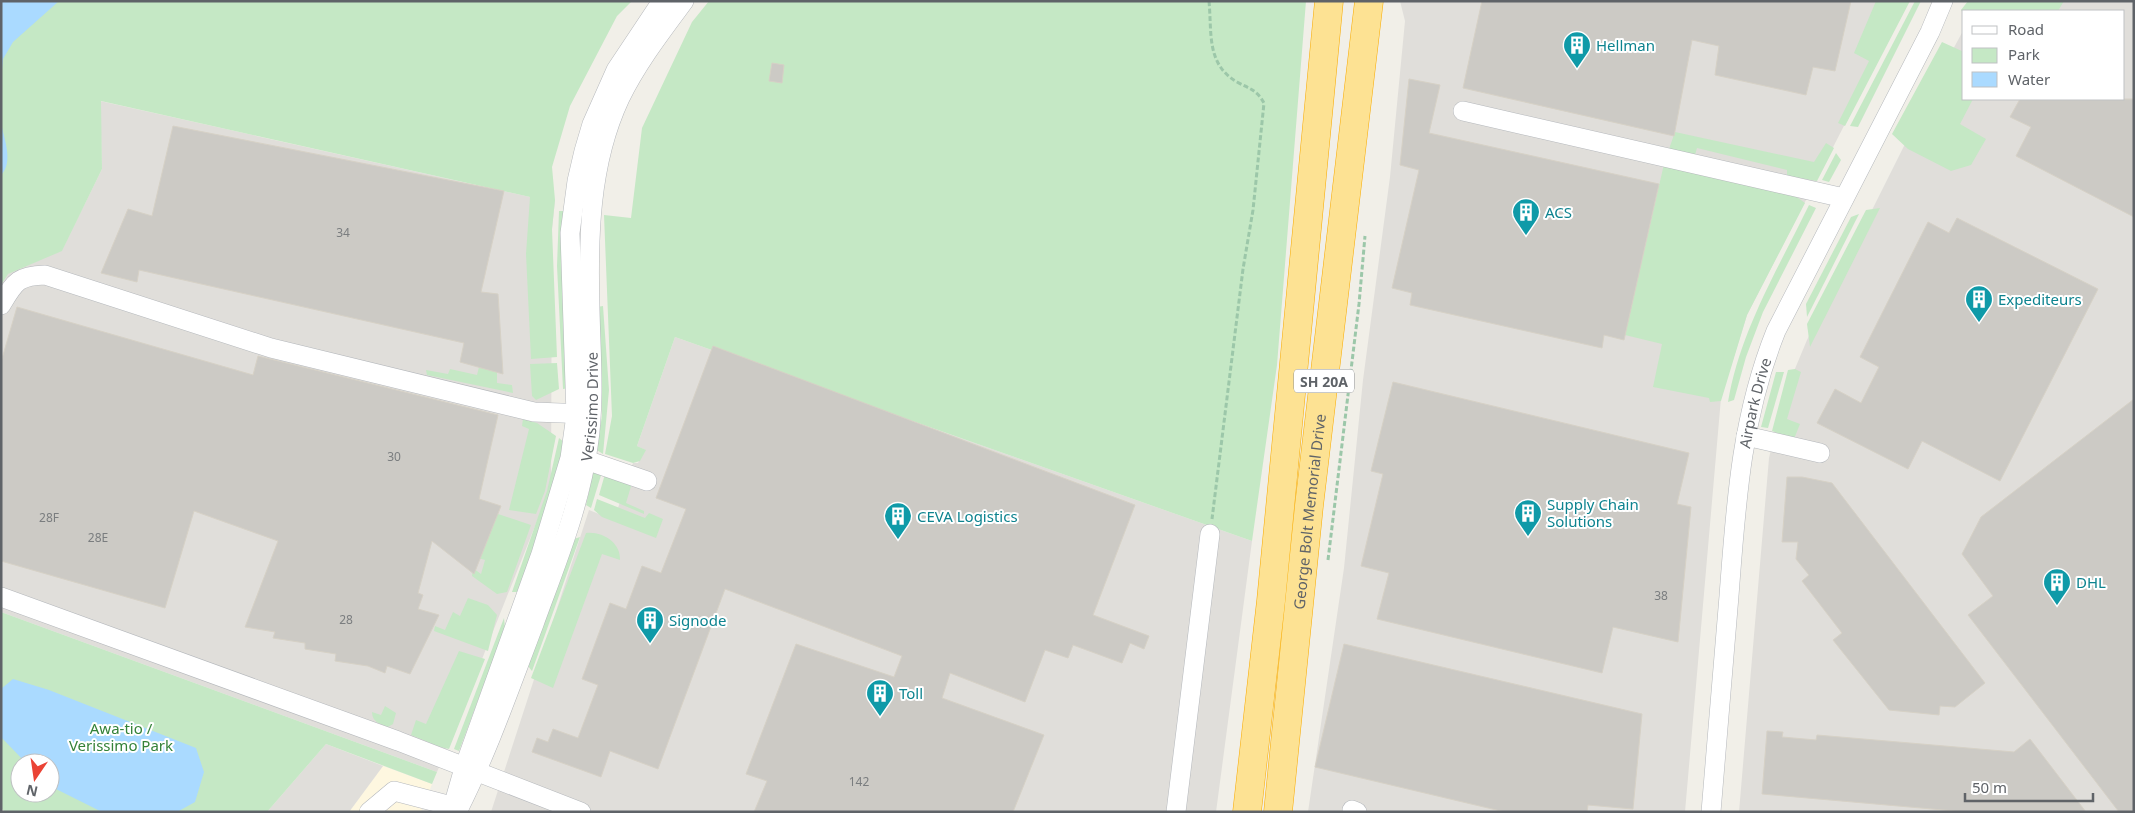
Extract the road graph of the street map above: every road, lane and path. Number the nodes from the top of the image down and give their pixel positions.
1 (662, 1) edge
2 (684, 1) edge
3 (1209, 1) edge
4 (1329, 1) edge
5 (1369, 1) edge
6 (1943, 1) edge
7 (1956, 1) edge
8 (1930, 32) junction
9 (1463, 111) dead end
10 (1844, 198) junction
11 (1365, 235) dead end
12 (1, 306) edge
13 (584, 415) junction
14 (1746, 436) junction
15 (1820, 453) dead end
16 (586, 460) junction
17 (647, 481) dead end
18 (1210, 534) joint
19 (1327, 567) dead end
20 (1, 597) edge
21 (470, 770) junction
22 (455, 810) edge
23 (369, 812) edge
24 (581, 812) edge
25 (1176, 812) edge
26 (1248, 812) edge
27 (1278, 812) edge
28 (1711, 812) edge

1 - 13 street, Verissimo Drive
2 - 13 street, Verissimo Drive
3 - 18 path
4 - 26 highway, George Bolt Memorial Drive / SH 20A
5 - 27 highway, George Bolt Memorial Drive / SH 20A
6 - 8 street, Airpark Drive
7 - 8 street, Airpark Drive
8 - 10 street, Airpark Drive
9 - 10 street
10 - 14 street, Airpark Drive
11 - 19 path
12 - 13 street
13 - 16 street, Verissimo Drive
13 - 21 street, Verissimo Drive
14 - 15 street
14 - 28 street, Airpark Drive
16 - 17 street
16 - 21 street, Verissimo Drive
18 - 25 street
20 - 21 street
21 - 22 street, Verissimo Drive
21 - 24 street
22 - 23 street

